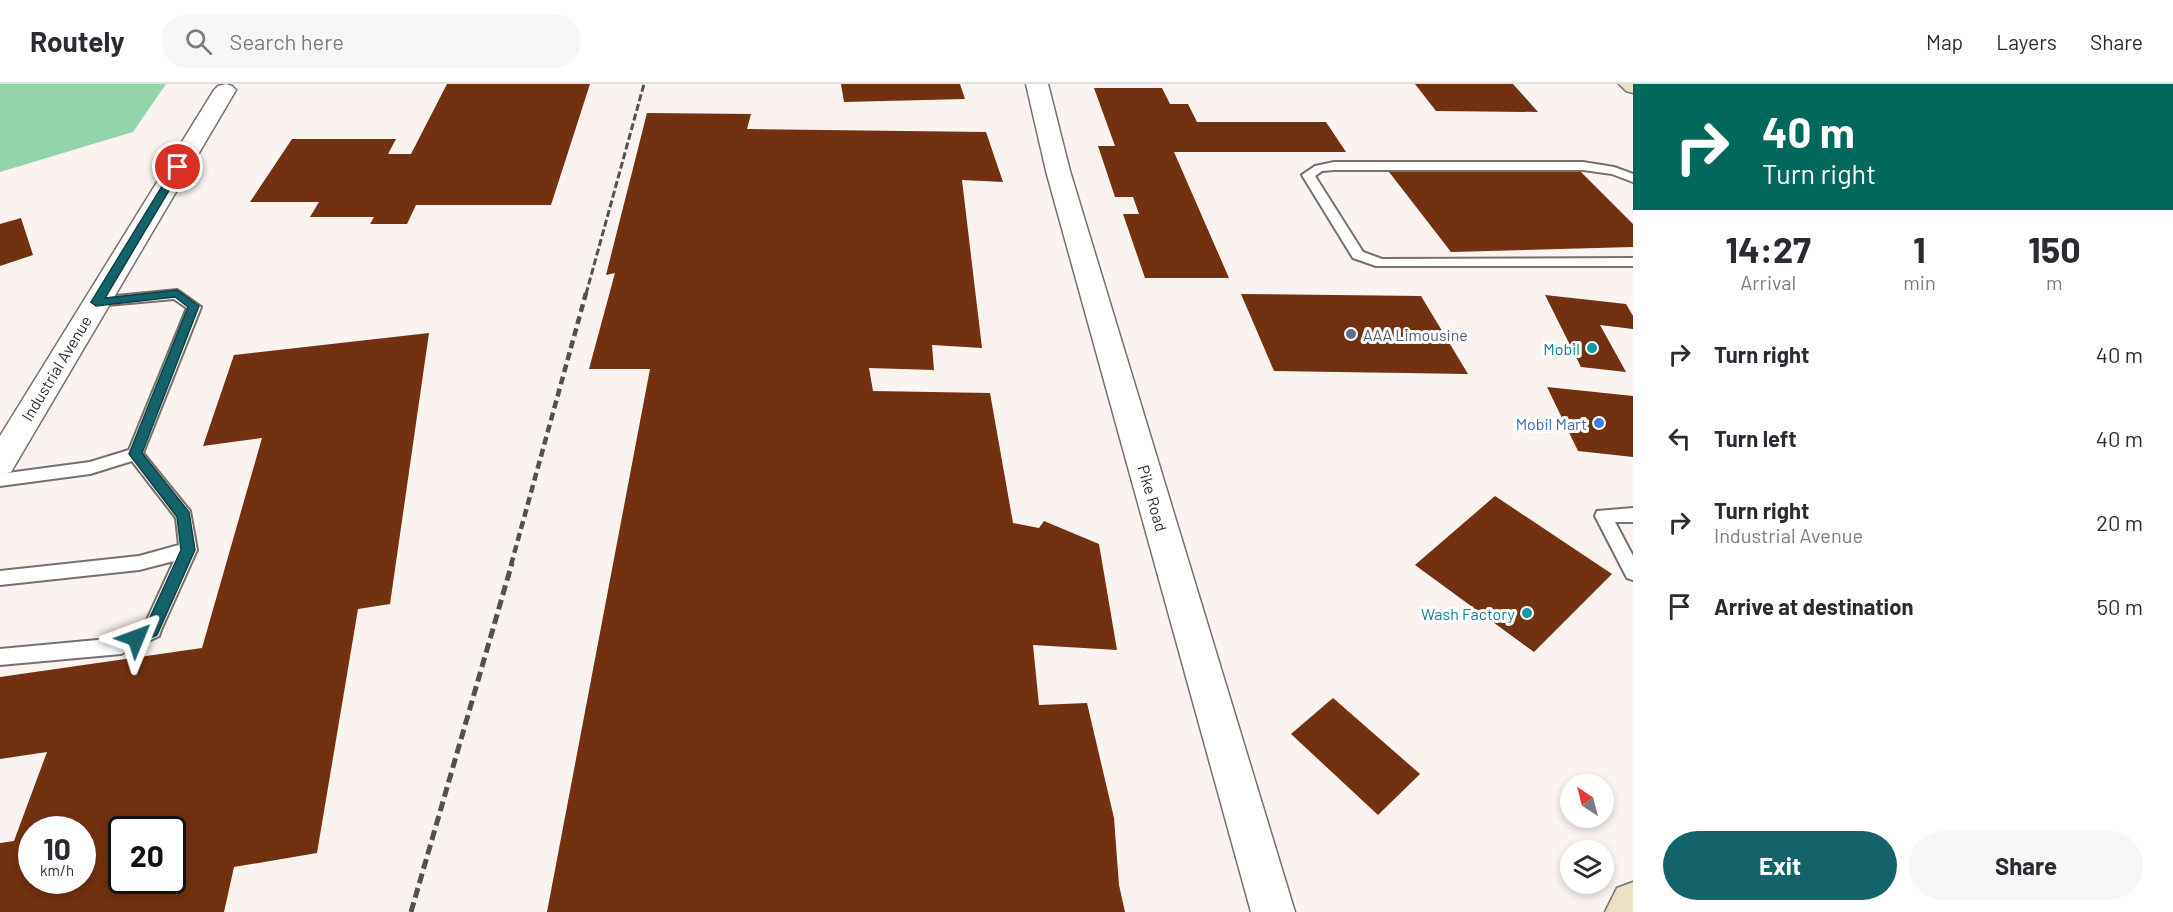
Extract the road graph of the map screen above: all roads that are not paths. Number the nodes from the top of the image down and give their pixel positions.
1 (1037, 84) edge
2 (227, 87) edge
3 (1633, 178) edge
4 (1633, 262) edge
5 (96, 302) junction
6 (4, 450) edge
7 (135, 454) junction
8 (0, 480) edge
9 (1633, 515) edge
10 (188, 550) junction
11 (1633, 573) edge
12 (0, 578) edge
13 (0, 657) edge
14 (1633, 904) edge
15 (1273, 912) edge
16 (1627, 912) edge

1 - 15 street, Pike Road
2 - 5 street, Industrial Avenue
3 - 4 lane
5 - 6 street, Industrial Avenue
5 - 7 lane
7 - 8 lane
7 - 10 lane
9 - 11 lane
10 - 12 lane
10 - 13 lane
14 - 16 street

